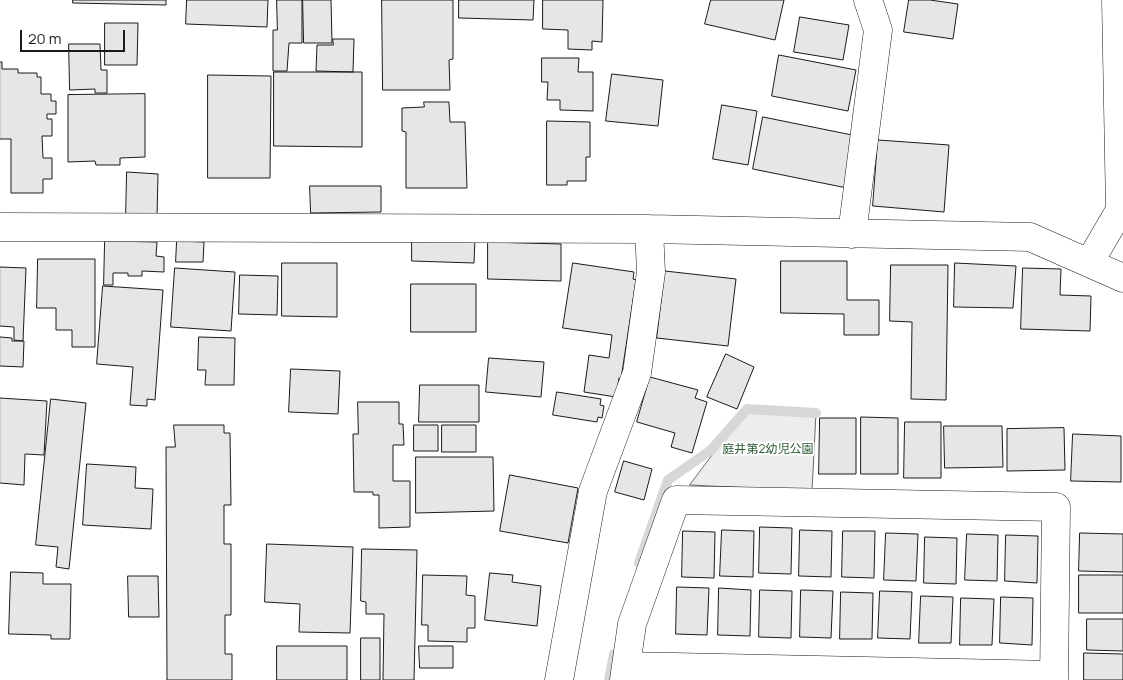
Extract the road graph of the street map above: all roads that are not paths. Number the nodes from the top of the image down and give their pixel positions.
1 (868, 0) edge
2 (1116, 0) edge
3 (0, 226) edge
4 (649, 229) junction
5 (852, 234) junction
6 (1089, 264) junction
7 (1123, 278) edge
8 (625, 673) edge
9 (1054, 677) edge
10 (559, 680) edge

1 - 5 street
2 - 6 street
3 - 4 street
4 - 5 street
4 - 10 street
5 - 6 street
6 - 7 street
8 - 9 street
8 - 9 street

